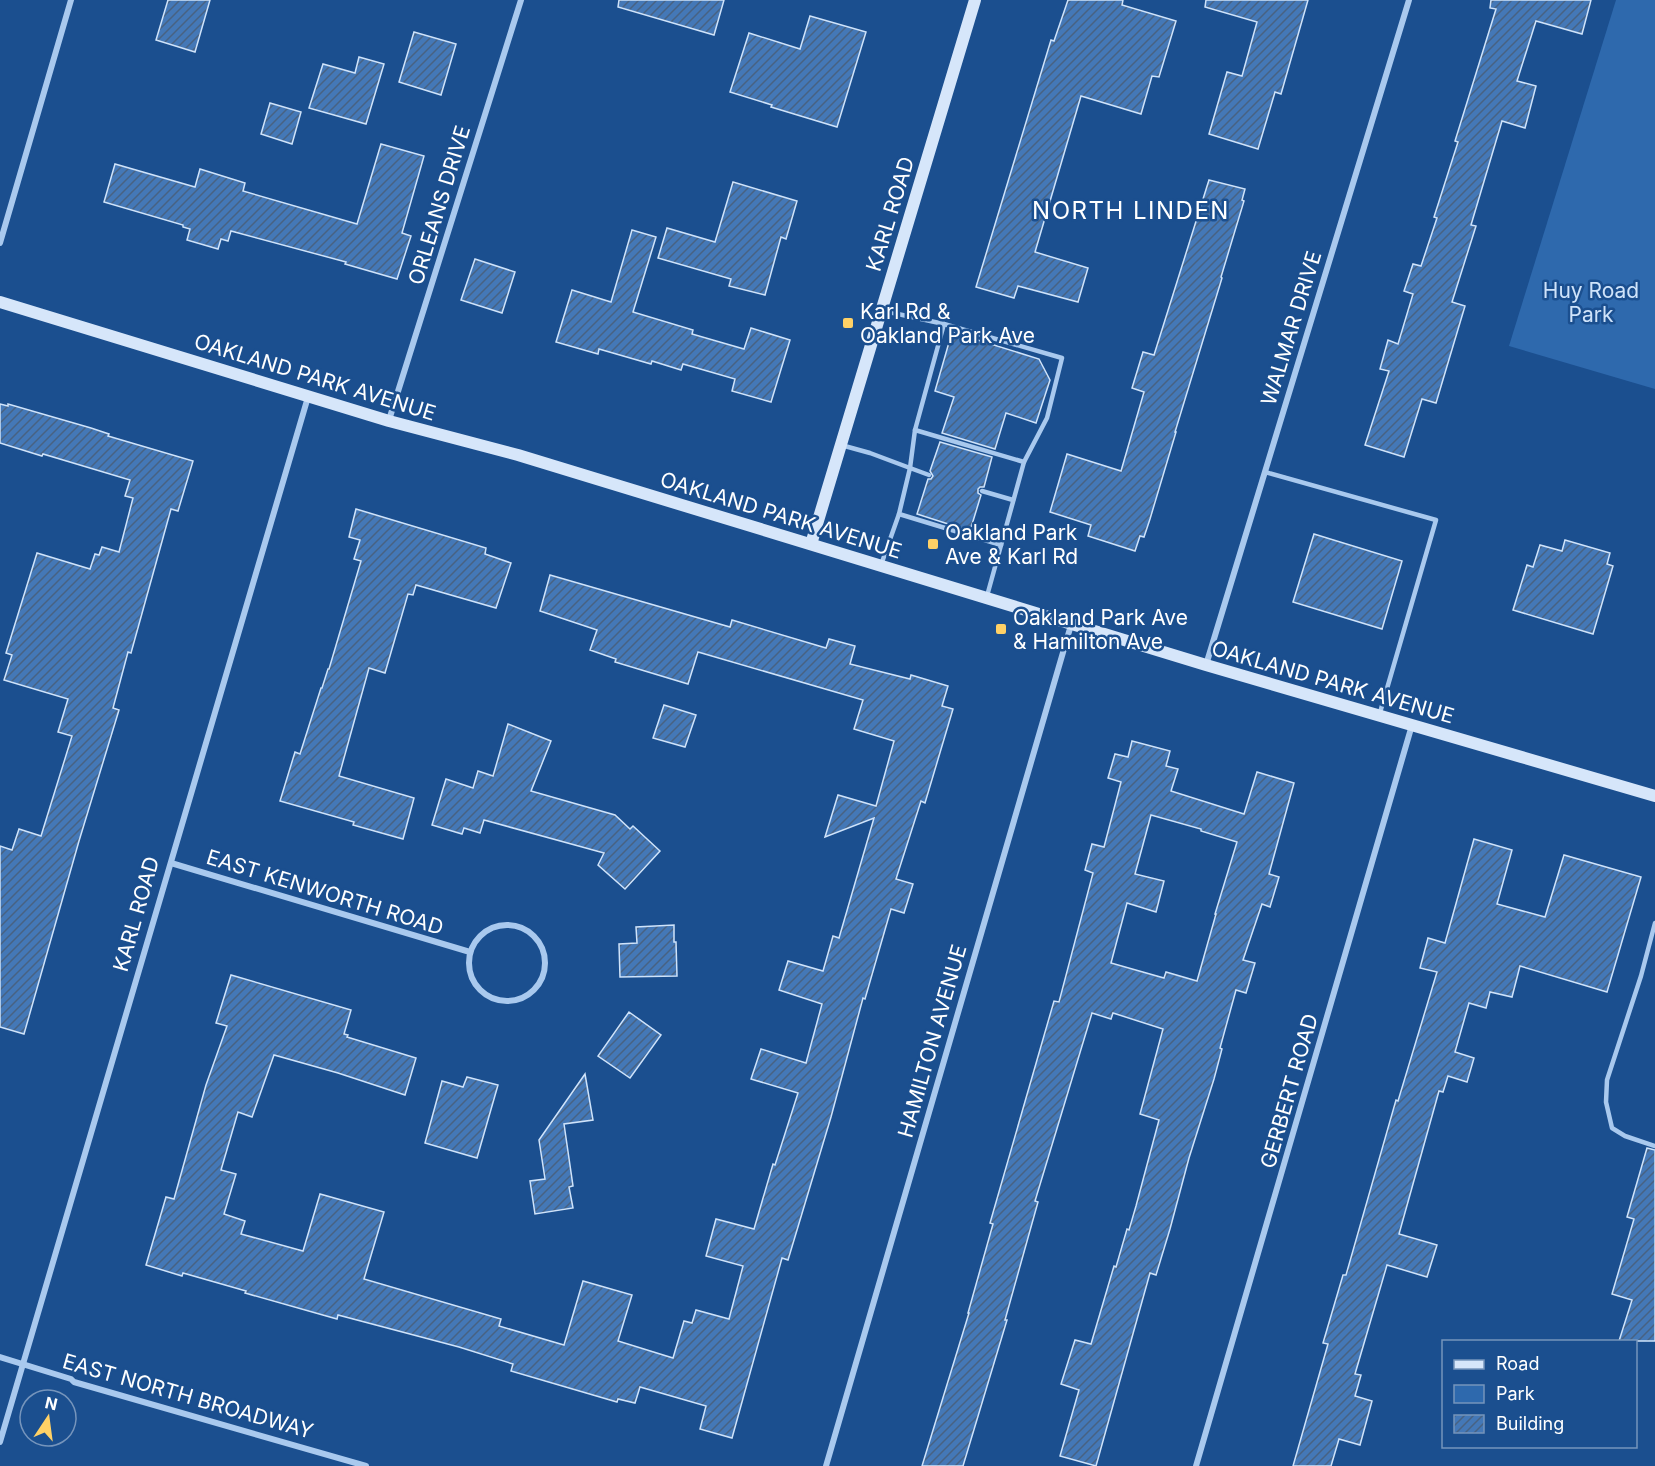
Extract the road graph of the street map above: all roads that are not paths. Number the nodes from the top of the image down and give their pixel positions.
1 (71, 0) edge
2 (520, 0) edge
3 (975, 0) edge
4 (1409, 0) edge
5 (0, 243) edge
6 (0, 302) edge
7 (881, 310) junction
8 (944, 324) junction
9 (308, 397) junction
10 (389, 421) junction
11 (915, 430) junction
12 (841, 444) junction
13 (1024, 462) junction
14 (910, 468) junction
15 (1265, 472) junction
16 (929, 475) dead end
17 (982, 491) dead end
18 (1014, 500) junction
19 (899, 514) junction
20 (811, 544) junction
21 (1000, 545) junction
22 (881, 566) junction
23 (986, 598) junction
24 (1071, 625) junction
25 (1206, 665) junction
26 (1379, 716) junction
27 (1412, 725) junction
28 (1655, 796) edge
29 (171, 863) junction
30 (1655, 923) edge
31 (470, 952) junction
32 (1655, 1146) edge
33 (0, 1357) edge
34 (24, 1365) junction
35 (0, 1442) edge
36 (366, 1466) edge
37 (826, 1466) edge
38 (1196, 1466) edge

1 - 5 street
2 - 10 street, ORLEANS DRIVE
3 - 7 main road, KARL ROAD
4 - 15 street, WALMAR DRIVE
6 - 9 main road, OAKLAND PARK AVENUE
7 - 8 lane
7 - 12 main road, KARL ROAD
8 - 11 lane
8 - 13 lane
9 - 10 main road, OAKLAND PARK AVENUE
9 - 29 street, KARL ROAD
10 - 20 main road, OAKLAND PARK AVENUE
11 - 13 lane
11 - 14 lane
12 - 14 lane
12 - 20 main road, KARL ROAD
13 - 18 lane
14 - 16 lane
14 - 19 lane
15 - 25 street, WALMAR DRIVE
15 - 26 lane
17 - 18 lane
18 - 21 lane
19 - 21 lane
19 - 22 lane
20 - 22 main road, OAKLAND PARK AVENUE
21 - 23 lane
22 - 23 main road, OAKLAND PARK AVENUE
23 - 24 main road, OAKLAND PARK AVENUE
24 - 25 main road, OAKLAND PARK AVENUE
24 - 37 street, HAMILTON AVENUE
25 - 26 main road, OAKLAND PARK AVENUE
26 - 27 main road, OAKLAND PARK AVENUE
27 - 28 main road, OAKLAND PARK AVENUE
27 - 38 street, GERBERT ROAD
29 - 31 street, EAST KENWORTH ROAD
29 - 34 street, KARL ROAD
30 - 32 lane
31 - 31 street
33 - 34 street, EAST NORTH BROADWAY
34 - 35 street, KARL ROAD
34 - 36 street, EAST NORTH BROADWAY

